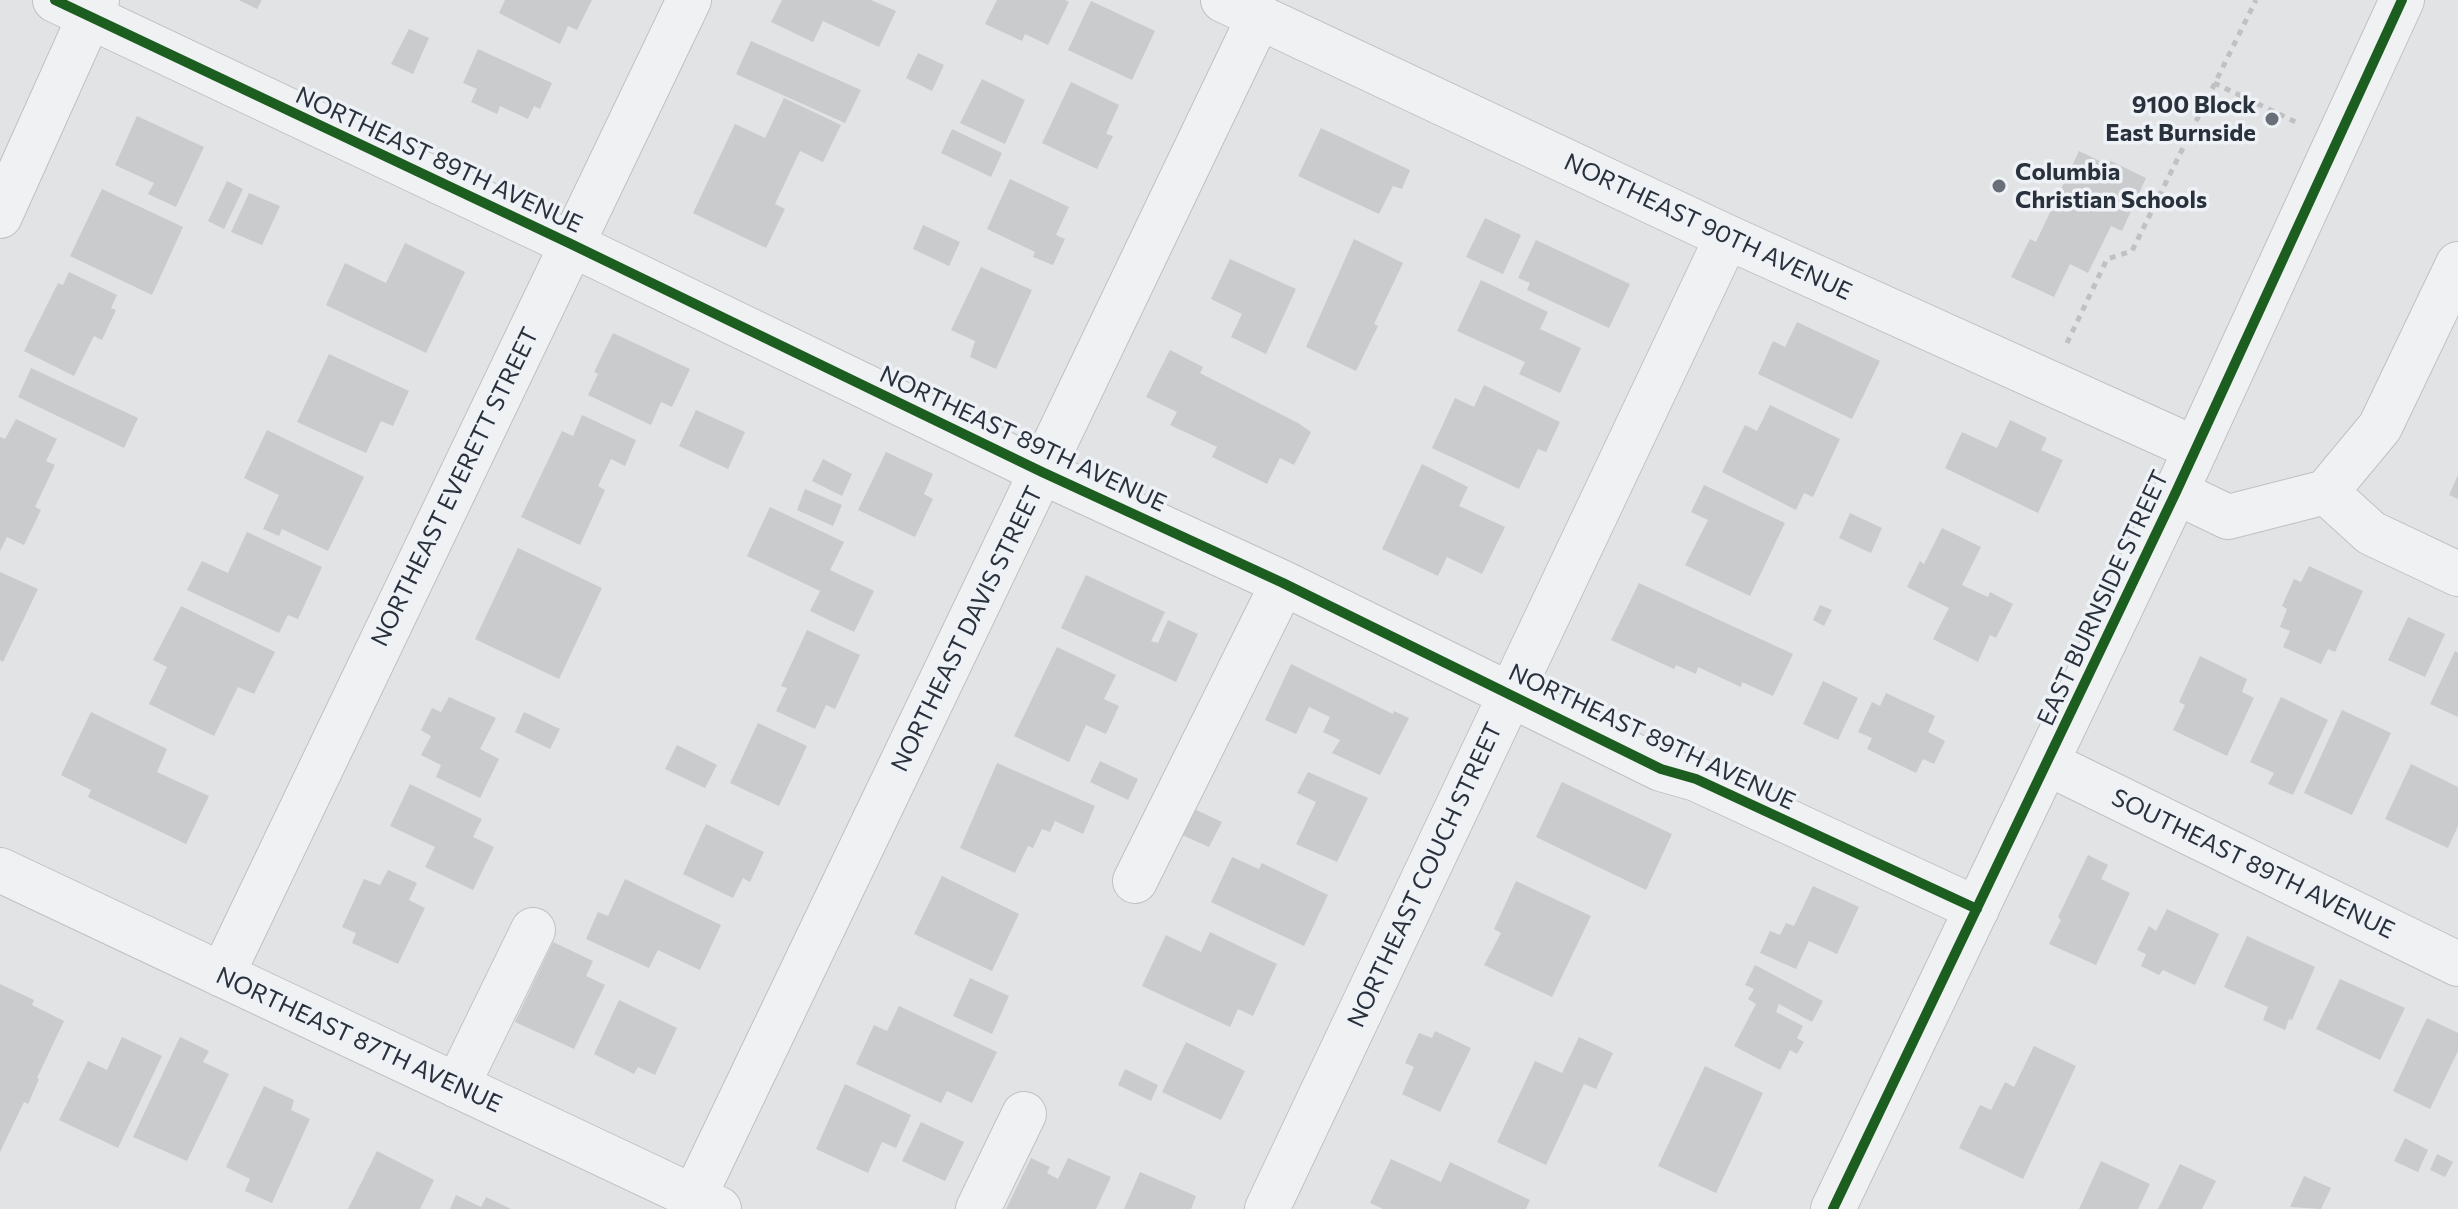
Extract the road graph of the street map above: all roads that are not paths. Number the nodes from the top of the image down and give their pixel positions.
1 (689, 0) edge
2 (2402, 0) edge
3 (80, 5) edge
4 (1241, 8) edge
5 (0, 216) edge
6 (1727, 237) junction
7 (571, 244) junction
8 (2458, 264) edge
9 (2196, 449) junction
10 (1042, 472) junction
11 (2176, 492) junction
12 (2326, 492) junction
13 (2458, 574) edge
14 (1283, 583) junction
15 (1509, 695) junction
16 (2047, 763) junction
17 (0, 870) edge
18 (1135, 881) dead end
19 (1977, 909) junction
20 (533, 930) dead end
21 (2458, 964) edge
22 (222, 975) junction
23 (457, 1086) junction
24 (1024, 1114) dead end
25 (706, 1203) edge
26 (1840, 1207) edge
27 (978, 1209) edge
28 (1267, 1209) edge

1 - 7 street, NORTHEAST EVERETT STREET
2 - 9 street, EAST BURNSIDE STREET
3 - 5 street
3 - 7 street, NORTHEAST 89TH AVENUE
4 - 6 street, NORTHEAST 90TH AVENUE
4 - 10 street, NORTHEAST DAVIS STREET
6 - 9 street, NORTHEAST 90TH AVENUE
6 - 15 street, NORTHEAST COUCH STREET
7 - 10 street, NORTHEAST 89TH AVENUE
7 - 22 street, NORTHEAST EVERETT STREET
8 - 12 street
9 - 11 street, EAST BURNSIDE STREET
10 - 14 street, NORTHEAST 89TH AVENUE
10 - 25 street, NORTHEAST DAVIS STREET
11 - 12 street
11 - 16 street, EAST BURNSIDE STREET
12 - 13 street
14 - 15 street, NORTHEAST 89TH AVENUE
14 - 18 street
15 - 19 street, NORTHEAST 89TH AVENUE
15 - 28 street, NORTHEAST COUCH STREET
16 - 19 street, EAST BURNSIDE STREET
16 - 21 street, SOUTHEAST 89TH AVENUE
17 - 22 street, NORTHEAST 87TH AVENUE
19 - 26 street, EAST BURNSIDE STREET
20 - 23 street
22 - 23 street, NORTHEAST 87TH AVENUE
23 - 25 street, NORTHEAST 87TH AVENUE
24 - 27 street

